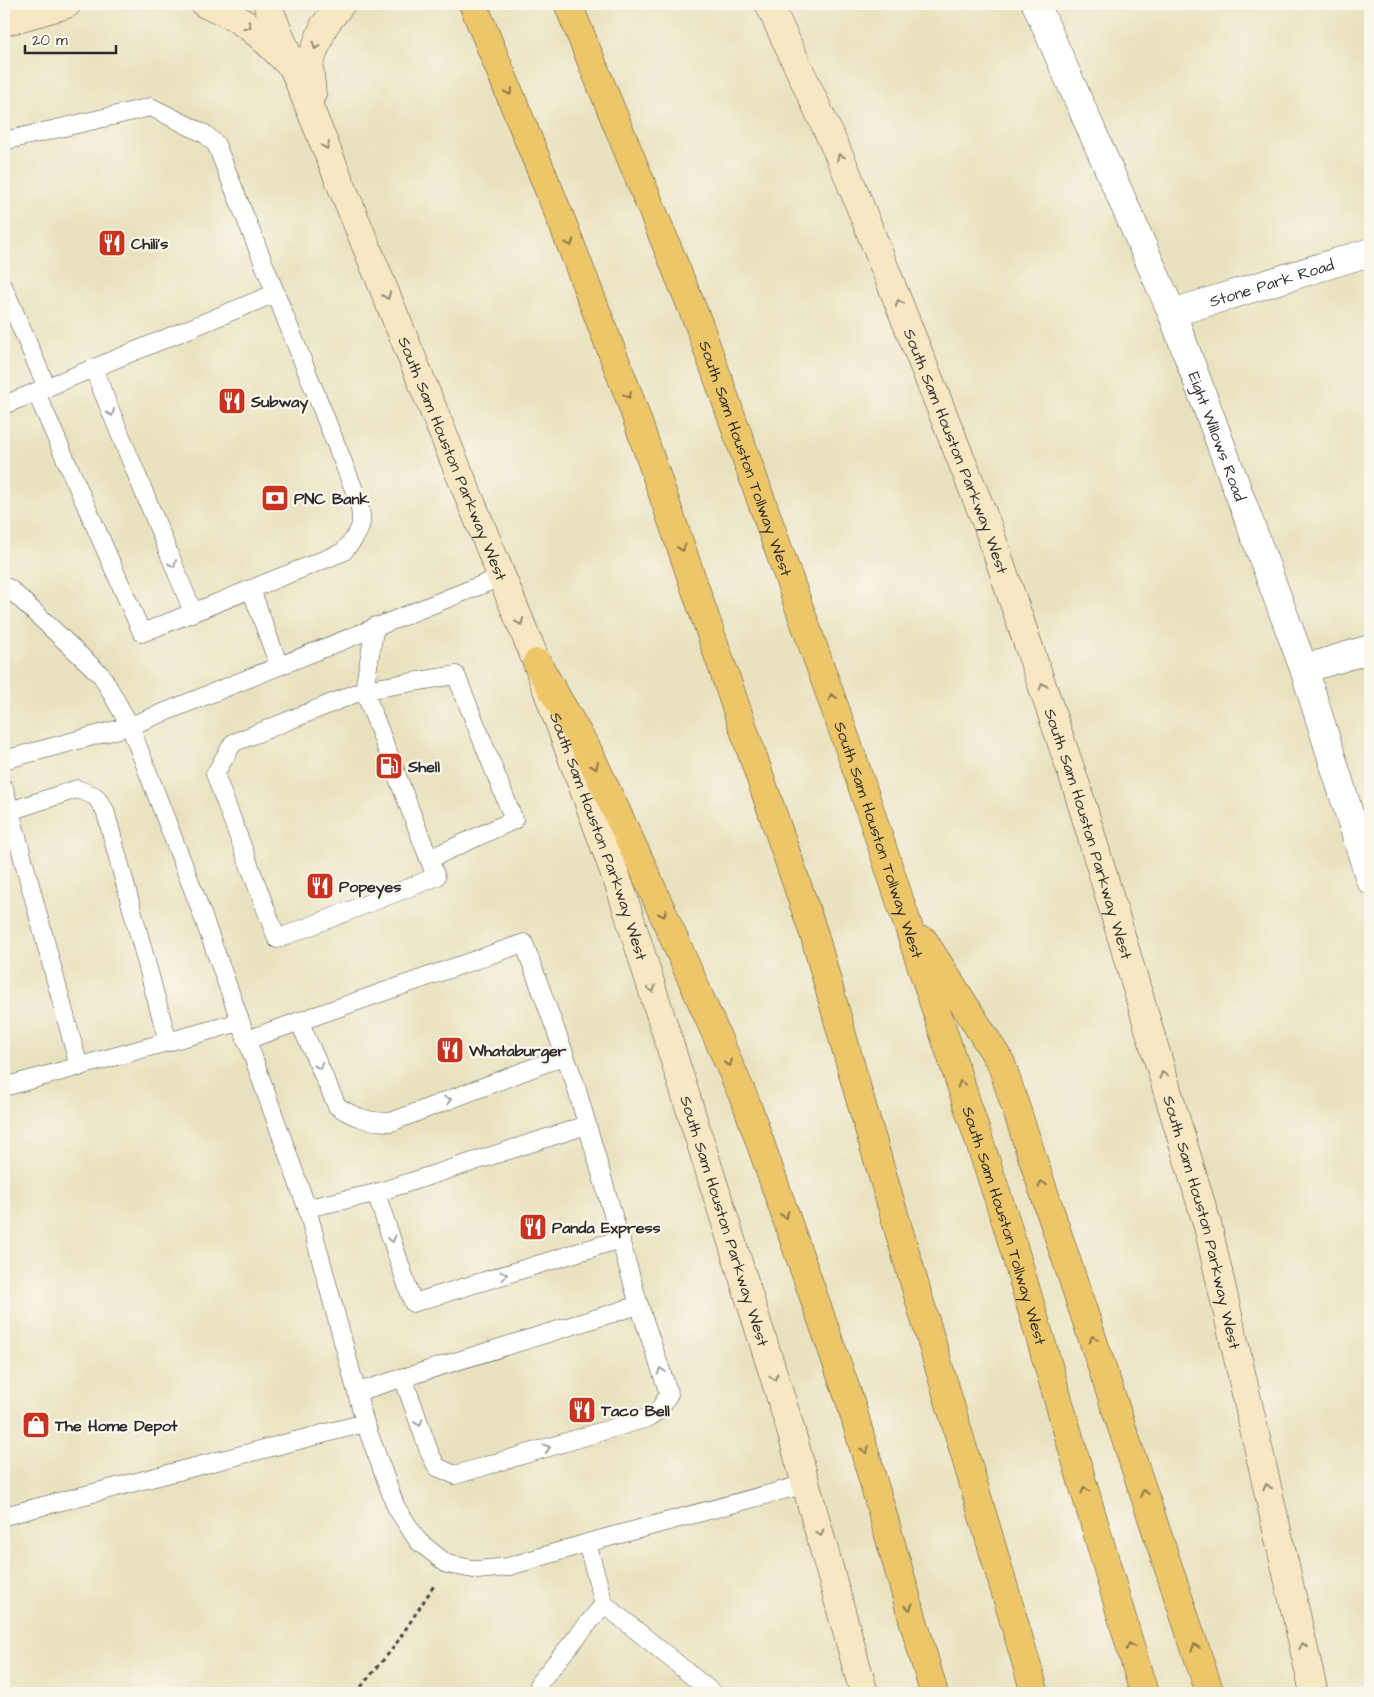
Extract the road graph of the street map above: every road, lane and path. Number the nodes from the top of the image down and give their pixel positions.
1 (67, 4) edge
2 (205, 4) edge
3 (267, 4) edge
4 (341, 4) edge
5 (473, 4) edge
6 (769, 4) edge
7 (1036, 4) edge
8 (570, 9) edge
9 (4, 22) edge
10 (296, 71) junction
11 (314, 115) junction
12 (4, 141) edge
13 (1370, 252) edge
14 (4, 288) edge
15 (276, 292) junction
16 (1172, 313) junction
17 (93, 368) junction
18 (41, 390) junction
19 (4, 405) edge
20 (501, 577) junction
21 (4, 586) edge
22 (251, 589) junction
23 (193, 612) junction
24 (375, 626) junction
25 (1370, 649) edge
26 (537, 663) junction
27 (279, 666) junction
28 (1304, 669) junction
29 (364, 690) junction
30 (130, 726) junction
31 (4, 760) edge
32 (4, 788) edge
33 (10, 812) junction
34 (429, 859) junction
35 (1370, 880) edge
36 (902, 907) junction
37 (300, 1021) junction
38 (240, 1022) junction
39 (246, 1040) junction
40 (168, 1042) junction
41 (564, 1056) junction
42 (78, 1067) junction
43 (4, 1087) edge
44 (587, 1125) junction
45 (376, 1193) junction
46 (306, 1208) junction
47 (621, 1239) junction
48 (639, 1305) junction
49 (403, 1377) junction
50 (357, 1392) junction
51 (365, 1423) junction
52 (806, 1484) junction
53 (4, 1516) edge
54 (586, 1543) junction
55 (447, 1564) junction
56 (604, 1604) junction
57 (539, 1683) dead end
58 (356, 1693) edge
59 (713, 1693) edge
60 (864, 1693) edge
61 (934, 1693) edge
62 (1035, 1693) edge
63 (1144, 1693) edge
64 (1210, 1693) edge
65 (1314, 1693) edge

1 - 9 main road
2 -> 10 main road
3 - 10 main road, South Sam Houston Parkway West
4 -> 11 main road
5 -> 62 highway
65 -> 6 main road, South Sam Houston Parkway West
7 - 16 street, Eight Willows Road
36 -> 8 highway, South Sam Houston Tollway West
10 - 11 main road, South Sam Houston Parkway West
11 -> 20 main road, South Sam Houston Parkway West
12 - 15 lane
13 - 16 street, Stone Park Road
14 - 18 lane
15 - 17 lane
15 - 22 lane
16 - 28 street, Eight Willows Road
17 - 18 lane
17 -> 23 lane
18 - 19 lane
18 - 23 lane
20 - 24 lane
20 -> 26 main road, South Sam Houston Parkway West
21 - 30 lane
22 - 23 lane
22 - 27 lane
24 - 27 lane
24 - 29 lane
25 - 28 street
26 -> 52 main road, South Sam Houston Parkway West
26 -> 61 highway
27 - 30 lane
28 - 35 street, Eight Willows Road
29 - 34 lane
29 - 34 lane
29 - 34 lane
30 - 31 lane
30 - 38 lane
32 - 33 lane
33 - 40 lane
33 - 42 lane
63 -> 36 highway, South Sam Houston Tollway West
64 -> 36 highway
37 - 39 lane
37 -> 41 lane
37 - 41 lane
38 - 39 lane
38 - 40 lane
39 - 46 lane
40 - 42 lane
41 - 44 lane
42 - 43 lane
44 - 45 lane
44 - 47 lane
45 - 46 lane
45 -> 47 lane
46 - 50 lane
47 - 48 lane
48 - 49 lane
49 -> 48 lane
49 - 50 lane
50 - 51 lane
51 - 53 lane
51 - 55 lane
52 - 54 lane
52 -> 60 main road, South Sam Houston Parkway West
54 - 55 lane
54 - 56 lane
55 - 58 path
56 - 57 lane
56 - 59 lane

